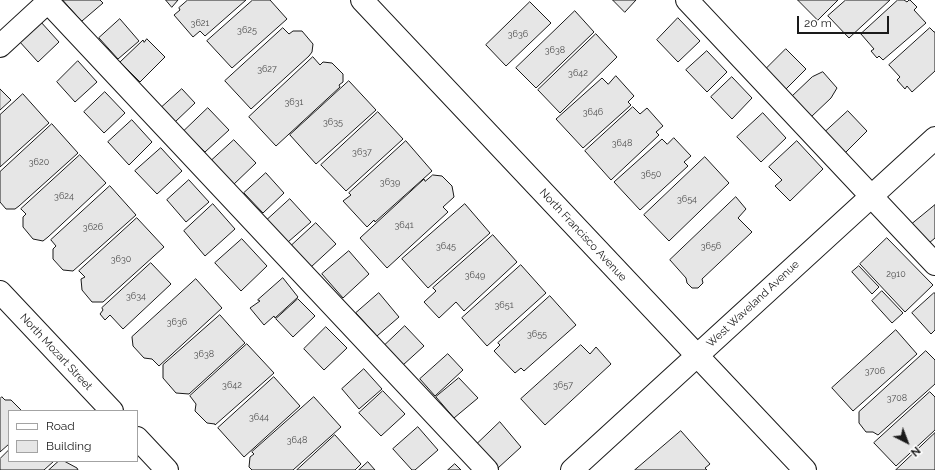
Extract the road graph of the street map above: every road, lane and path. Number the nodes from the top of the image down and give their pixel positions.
1 (362, 0) edge
2 (687, 0) edge
3 (49, 1) edge
4 (0, 46) edge
5 (935, 138) edge
6 (871, 196) junction
7 (935, 264) edge
8 (0, 292) edge
9 (697, 356) junction
10 (111, 410) edge
11 (138, 439) edge
12 (167, 470) edge
13 (487, 470) edge
14 (572, 470) edge
15 (805, 470) edge

1 - 9 street, North Francisco Avenue
2 - 6 street
3 - 4 street
3 - 13 street
5 - 6 street, West Waveland Avenue
6 - 7 street
6 - 9 street, West Waveland Avenue
8 - 10 street, North Mozart Street
9 - 14 street, West Waveland Avenue
9 - 15 street, North Francisco Avenue
11 - 12 street

